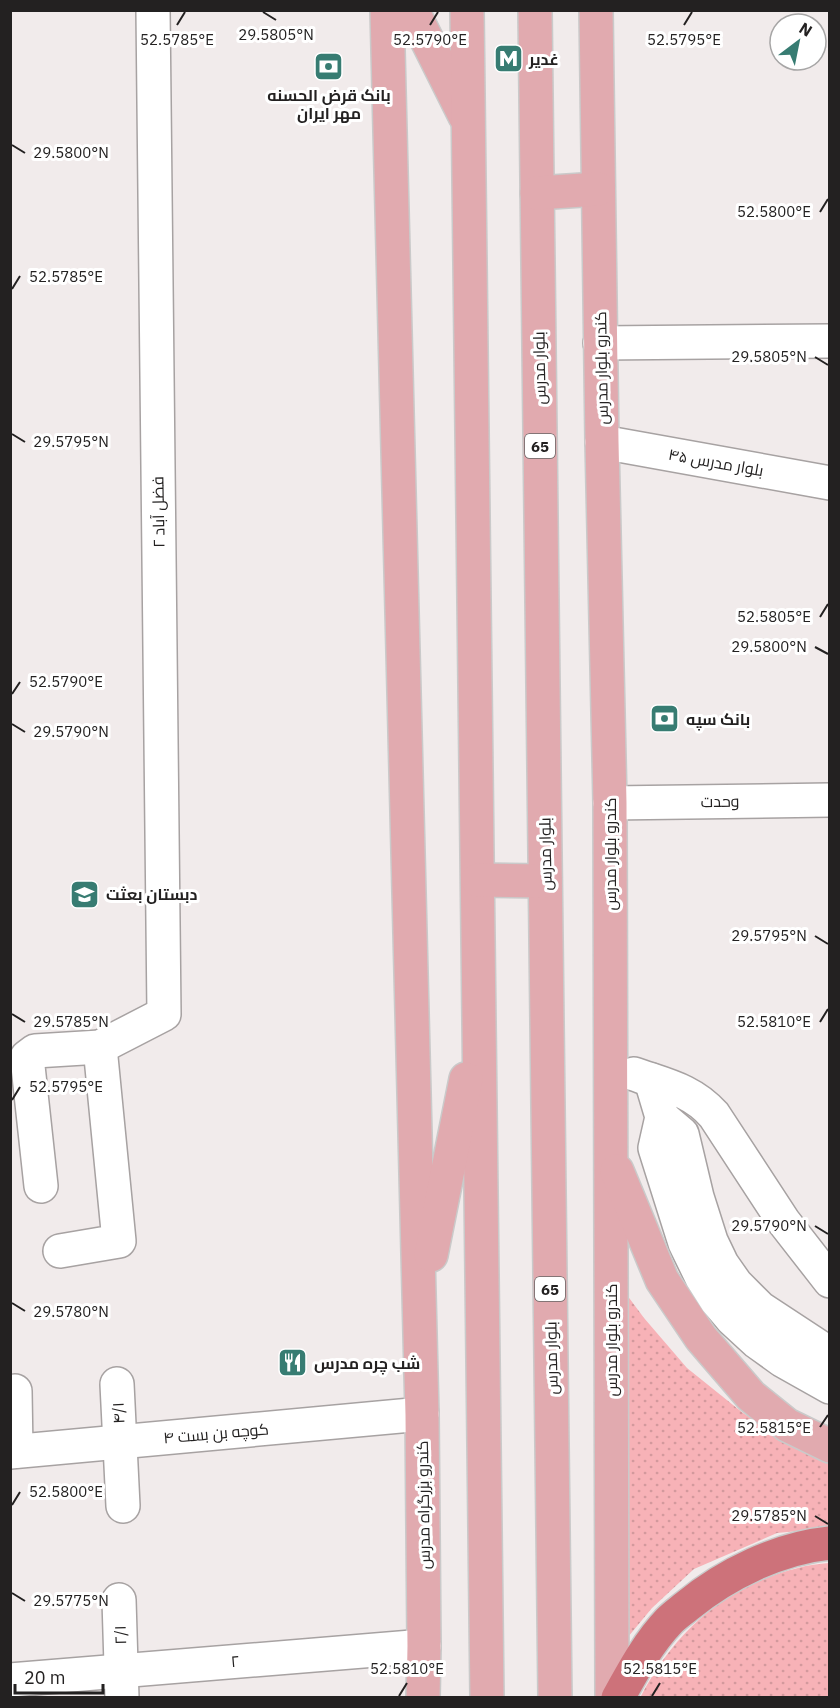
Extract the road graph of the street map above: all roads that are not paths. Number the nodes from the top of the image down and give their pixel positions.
1 (153, 10) edge
2 (387, 10) edge
3 (412, 10) edge
4 (467, 10) edge
5 (535, 10) edge
6 (596, 10) edge
7 (469, 123) junction
8 (598, 189) junction
9 (537, 194) junction
10 (830, 341) edge
11 (600, 343) junction
12 (602, 442) junction
13 (830, 483) edge
14 (830, 800) edge
15 (610, 803) junction
16 (478, 880) junction
17 (545, 881) junction
18 (479, 1014) junction
19 (100, 1047) junction
20 (610, 1066) junction
21 (651, 1080) junction
22 (662, 1117) junction
23 (610, 1154) junction
24 (41, 1186) dead end
25 (60, 1251) dead end
26 (830, 1281) edge
27 (419, 1312) junction
28 (830, 1354) edge
29 (117, 1384) dead end
30 (830, 1387) edge
31 (15, 1391) dead end
32 (422, 1414) junction
33 (119, 1442) junction
34 (830, 1446) edge
35 (13, 1452) edge
36 (123, 1506) dead end
37 (830, 1543) edge
38 (119, 1600) dead end
39 (424, 1646) junction
40 (10, 1680) edge
41 (122, 1684) edge
42 (423, 1698) edge
43 (486, 1698) edge
44 (555, 1698) edge
45 (612, 1698) edge
46 (618, 1698) edge

1 - 19 street, فضل آباد ۲
2 - 27 main road
3 - 7 main road
4 - 7 main road
5 - 9 main road, بلوار مدرس / 65
6 - 8 main road, کندرو بلوار مدرس
7 - 16 main road
8 - 9 main road
8 - 11 main road, کندرو بلوار مدرس
9 - 17 main road, بلوار مدرس / 65
10 - 11 street
11 - 12 main road, کندرو بلوار مدرس
12 - 13 street, ۴۵ بلوار مدرس
12 - 15 main road, کندرو بلوار مدرس
14 - 15 street, وحدت
15 - 20 main road, کندرو بلوار مدرس
16 - 17 main road
16 - 18 main road
17 - 44 main road, بلوار مدرس / 65
18 - 27 main road
18 - 43 main road
19 - 24 street
19 - 25 street
20 - 21 street
20 - 23 main road, کندرو بلوار مدرس
21 - 22 street
21 - 26 street
22 - 28 street
22 - 30 street
23 - 34 main road
23 - 45 main road, کندرو بلوار مدرس
27 - 32 main road, کندرو بزرگراه مدرس
29 - 33 street, ۴/۱
31 - 35 street
32 - 33 street, کوچه بن بست ۴
32 - 39 main road, کندرو بزرگراه مدرس
33 - 35 street, کوچه بن بست ۴
33 - 36 street, ۴/۱
37 - 46 highway
38 - 41 street, ۲/۱
39 - 41 street, ۲
39 - 42 main road, کندرو بزرگراه مدرس
40 - 41 street, ۲

